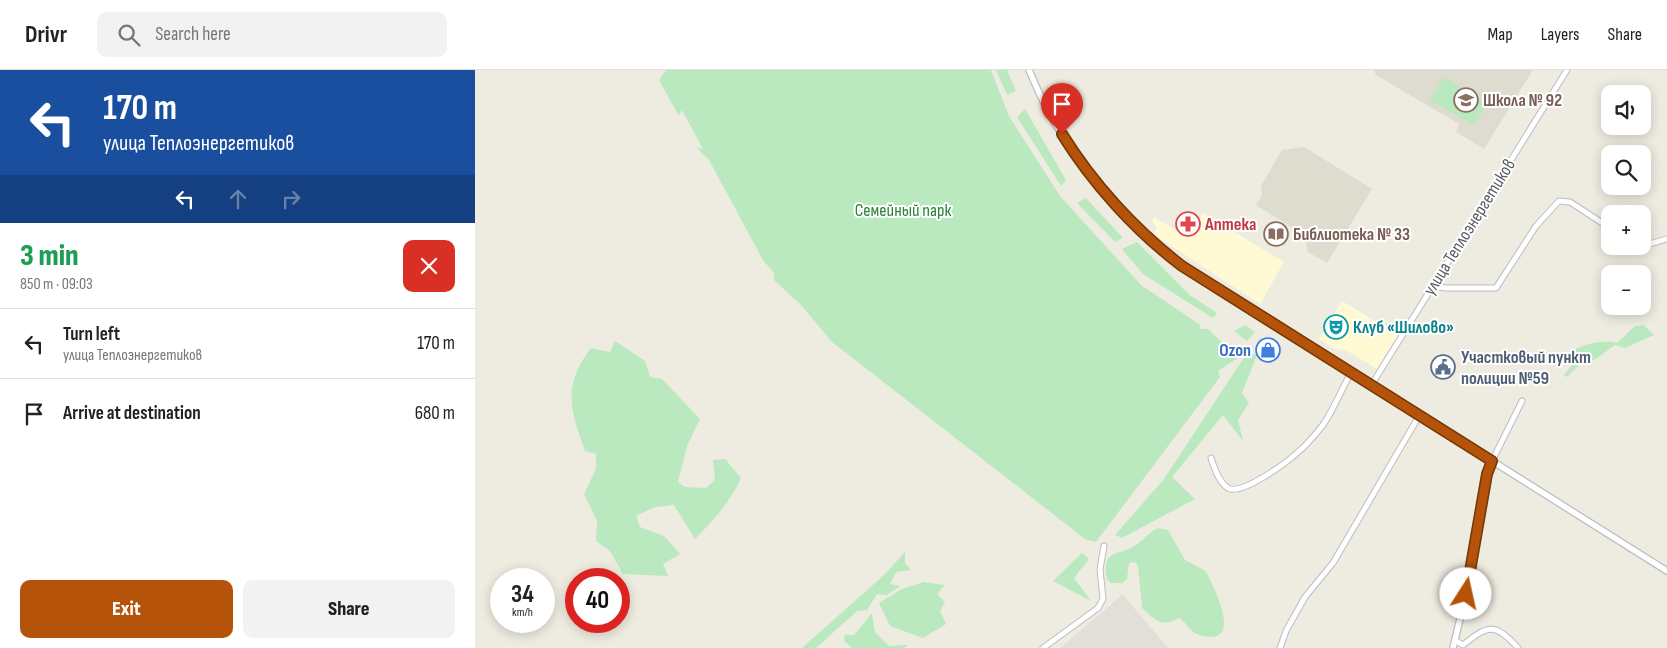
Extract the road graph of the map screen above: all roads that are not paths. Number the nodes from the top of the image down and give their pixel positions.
1 (1029, 70) edge
2 (1567, 70) edge
3 (1601, 222) edge
4 (1667, 239) edge
5 (1651, 243) edge
6 (1433, 286) junction
7 (1352, 371) junction
8 (1372, 384) junction
9 (1522, 401) dead end
10 (1419, 416) junction
11 (1211, 458) dead end
12 (1492, 461) junction
13 (1104, 546) dead end
14 (1667, 572) edge
15 (1456, 641) junction
16 (1463, 646) edge
17 (1043, 648) edge
18 (1280, 648) edge
19 (1453, 648) edge
20 (1518, 648) edge

1 - 7 street
2 - 6 street, улица Теплоэнергетиков
3 - 6 street
4 - 5 street
6 - 8 street, улица Теплоэнергетиков
7 - 8 street
7 - 11 street
8 - 10 street
9 - 12 street
10 - 12 street
10 - 18 street
12 - 14 street
12 - 15 street
13 - 17 street
15 - 16 street
15 - 19 street
16 - 20 street

